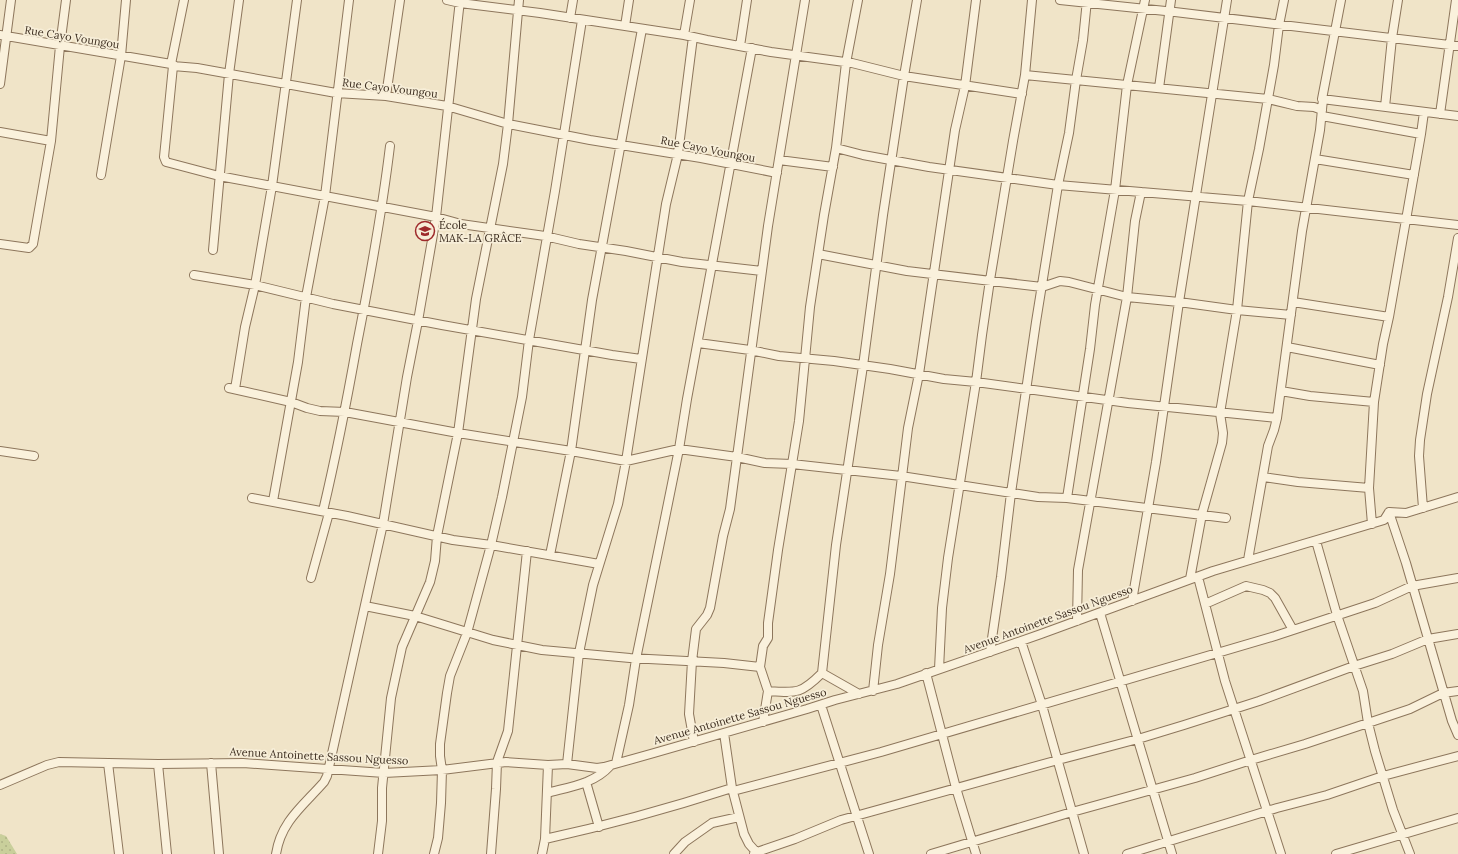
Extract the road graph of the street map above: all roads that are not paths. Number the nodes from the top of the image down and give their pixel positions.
1 (11, 0) edge
2 (66, 0) edge
3 (126, 0) edge
4 (184, 0) edge
5 (239, 0) edge
6 (297, 0) edge
7 (349, 0) edge
8 (400, 0) edge
9 (447, 0) edge
10 (519, 0) edge
11 (573, 0) edge
12 (630, 0) edge
13 (690, 0) edge
14 (747, 0) edge
15 (805, 0) edge
16 (858, 0) edge
17 (917, 0) edge
18 (976, 0) edge
19 (1032, 0) edge
20 (1060, 0) edge
21 (1145, 0) edge
22 (1172, 0) edge
23 (1227, 0) edge
24 (1284, 0) edge
25 (1341, 0) edge
26 (1398, 0) edge
27 (1456, 0) edge
28 (1087, 1) edge
29 (460, 2) edge
30 (1144, 9) junction
31 (518, 10) junction
32 (1169, 12) junction
33 (570, 18) junction
34 (1224, 18) junction
35 (582, 20) junction
36 (1279, 25) junction
37 (625, 26) junction
38 (642, 29) junction
39 (1335, 32) junction
40 (3, 35) edge
41 (684, 35) junction
42 (693, 37) junction
43 (1392, 38) junction
44 (60, 46) junction
45 (740, 46) junction
46 (1454, 46) edge
47 (752, 48) junction
48 (121, 56) junction
49 (796, 56) junction
50 (846, 63) junction
51 (172, 65) junction
52 (229, 74) junction
53 (1025, 75) junction
54 (904, 76) junction
55 (1076, 80) junction
56 (0, 84) edge
57 (286, 84) junction
58 (1127, 85) junction
59 (965, 86) junction
60 (1159, 88) junction
61 (336, 93) junction
62 (1022, 94) junction
63 (1211, 94) junction
64 (386, 96) junction
65 (1268, 99) junction
66 (1322, 99) junction
67 (447, 106) junction
68 (1385, 107) junction
69 (1424, 112) junction
70 (1322, 113) junction
71 (1440, 114) junction
72 (1458, 116) edge
73 (508, 124) junction
74 (0, 132) edge
75 (1421, 134) junction
76 (564, 135) junction
77 (51, 141) junction
78 (620, 145) junction
79 (390, 146) dead end
80 (836, 148) junction
81 (678, 154) junction
82 (1315, 159) junction
83 (779, 160) junction
84 (892, 160) junction
85 (730, 164) junction
86 (833, 167) junction
87 (949, 170) junction
88 (777, 173) junction
89 (101, 175) dead end
90 (1414, 175) junction
91 (219, 176) junction
92 (1007, 178) junction
93 (1058, 185) junction
94 (272, 186) junction
95 (1115, 190) junction
96 (1141, 192) junction
97 (325, 196) junction
98 (1195, 197) junction
99 (1248, 201) junction
100 (382, 206) junction
101 (1306, 208) junction
102 (436, 217) junction
103 (1406, 219) junction
104 (1458, 225) edge
105 (490, 228) junction
106 (548, 237) junction
107 (1458, 238) edge
108 (0, 244) edge
109 (602, 247) junction
110 (213, 250) dead end
111 (818, 254) junction
112 (658, 258) junction
113 (712, 265) junction
114 (876, 265) junction
115 (762, 271) junction
116 (933, 273) junction
117 (194, 275) dead end
118 (990, 280) junction
119 (255, 285) junction
120 (1042, 287) junction
121 (1098, 290) junction
122 (306, 297) junction
123 (1126, 297) junction
124 (1179, 302) junction
125 (1293, 302) junction
126 (364, 309) junction
127 (1237, 310) junction
128 (1291, 315) junction
129 (1389, 317) junction
130 (418, 321) junction
131 (472, 330) junction
132 (529, 340) junction
133 (698, 343) junction
134 (1287, 347) junction
135 (586, 350) junction
136 (750, 350) junction
137 (806, 358) junction
138 (641, 359) junction
139 (1380, 365) junction
140 (863, 366) junction
141 (919, 374) junction
142 (976, 382) junction
143 (1026, 389) junction
144 (1281, 391) junction
145 (1083, 396) junction
146 (1108, 400) junction
147 (291, 402) junction
148 (1374, 402) junction
149 (1163, 406) junction
150 (345, 412) junction
151 (1220, 413) junction
152 (1277, 418) junction
153 (400, 422) junction
154 (458, 434) junction
155 (512, 442) junction
156 (679, 449) junction
157 (570, 450) junction
158 (0, 451) edge
159 (34, 456) dead end
160 (737, 457) junction
161 (626, 462) junction
162 (792, 464) junction
163 (847, 471) junction
164 (901, 476) junction
165 (1263, 477) junction
166 (960, 485) junction
167 (1369, 488) junction
168 (1011, 493) junction
169 (1458, 497) edge
170 (252, 498) dead end
171 (1067, 498) junction
172 (273, 501) junction
173 (1091, 501) junction
174 (1149, 508) junction
175 (1423, 508) junction
176 (326, 512) junction
177 (1389, 512) junction
178 (1202, 514) junction
179 (1226, 518) dead end
180 (383, 524) junction
181 (1372, 524) junction
182 (438, 536) junction
183 (1316, 541) junction
184 (491, 545) junction
185 (527, 552) junction
186 (550, 556) junction
187 (1248, 560) junction
188 (599, 564) junction
189 (311, 578) dead end
190 (1194, 578) junction
191 (1458, 578) edge
192 (1412, 586) junction
193 (1132, 601) junction
194 (1205, 604) junction
195 (365, 606) junction
196 (1100, 612) junction
197 (1337, 615) junction
198 (415, 616) junction
199 (1077, 621) junction
200 (1293, 630) junction
201 (467, 633) junction
202 (1458, 634) edge
203 (1428, 639) junction
204 (1021, 641) junction
205 (517, 646) junction
206 (990, 652) junction
207 (1217, 652) junction
208 (579, 653) junction
209 (636, 659) junction
210 (692, 661) junction
211 (1354, 666) junction
212 (760, 668) junction
213 (939, 669) junction
214 (822, 673) junction
215 (926, 673) junction
216 (1120, 682) junction
217 (768, 691) junction
218 (873, 691) junction
219 (1458, 691) edge
220 (1443, 693) junction
221 (859, 694) junction
222 (822, 705) junction
223 (1042, 705) junction
224 (1234, 709) junction
225 (763, 722) junction
226 (1368, 723) junction
227 (724, 733) junction
228 (941, 734) junction
229 (1458, 735) edge
230 (1138, 739) junction
231 (694, 742) junction
232 (1458, 756) edge
233 (1058, 760) junction
234 (1251, 760) junction
235 (211, 762) junction
236 (497, 762) junction
237 (108, 763) junction
238 (839, 763) junction
239 (158, 764) junction
240 (567, 764) junction
241 (613, 764) junction
242 (548, 765) junction
243 (328, 769) junction
244 (442, 770) junction
245 (384, 773) junction
246 (1383, 776) junction
247 (586, 782) junction
248 (0, 785) edge
249 (956, 788) junction
250 (732, 789) junction
251 (1153, 790) junction
252 (547, 793) junction
253 (1267, 811) junction
254 (1072, 812) junction
255 (739, 816) junction
256 (858, 816) junction
257 (1458, 818) edge
258 (599, 827) junction
259 (1403, 835) junction
260 (545, 839) junction
261 (972, 842) junction
262 (1168, 842) junction
263 (756, 853) edge
264 (119, 854) edge
265 (167, 854) edge
266 (219, 854) edge
267 (276, 854) edge
268 (378, 854) edge
269 (434, 854) edge
270 (491, 854) edge
271 (542, 854) edge
272 (674, 854) edge
273 (869, 854) edge
274 (931, 854) edge
275 (976, 854) edge
276 (1084, 854) edge
277 (1127, 854) edge
278 (1172, 854) edge
279 (1281, 854) edge
280 (1336, 854) edge
281 (1410, 854) edge

1 - 40 street
2 - 44 street
3 - 48 street
4 - 51 street
5 - 52 street
6 - 57 street
7 - 61 street
8 - 64 street
9 - 29 street
10 - 31 street
11 - 33 street
12 - 37 street
13 - 41 street
14 - 45 street
15 - 49 street
16 - 50 street
17 - 54 street
18 - 59 street
19 - 53 street
20 - 28 street
21 - 30 street
22 - 32 street
23 - 34 street
24 - 36 street
25 - 39 street
26 - 43 street
27 - 46 street
28 - 30 street
28 - 55 street
29 - 31 street
29 - 67 street
30 - 32 street
30 - 58 street
31 - 33 street
31 - 73 street
32 - 34 street
32 - 60 street
33 - 35 street
34 - 36 street
34 - 63 street
35 - 37 street
35 - 76 street
36 - 39 street
36 - 65 street
37 - 38 street
38 - 41 street
38 - 78 street
39 - 43 street
39 - 66 street
40 - 44 street, Rue Cayo Voungou
40 - 56 street
41 - 42 street
42 - 45 street
42 - 81 street
43 - 46 street
43 - 68 street
44 - 48 street, Rue Cayo Voungou
44 - 77 street
45 - 47 street
46 - 71 street
47 - 49 street
47 - 85 street
48 - 51 street, Rue Cayo Voungou
48 - 89 street
49 - 50 street
49 - 83 street
50 - 54 street
50 - 80 street
51 - 52 street, Rue Cayo Voungou
51 - 91 street
52 - 57 street, Rue Cayo Voungou
52 - 91 street
53 - 55 street
53 - 62 street
54 - 59 street
54 - 84 street
55 - 58 street
55 - 93 street
57 - 61 street, Rue Cayo Voungou
57 - 94 street
58 - 60 street
58 - 95 street
59 - 62 street
59 - 87 street
60 - 63 street
61 - 64 street, Rue Cayo Voungou
61 - 97 street
62 - 92 street
63 - 65 street
63 - 98 street
64 - 67 street, Rue Cayo Voungou
65 - 70 street
65 - 99 street
66 - 68 street
66 - 70 street
67 - 73 street, Rue Cayo Voungou
67 - 102 street
68 - 69 street
69 - 71 street
69 - 75 street
70 - 75 street
70 - 82 street
71 - 72 street
73 - 76 street, Rue Cayo Voungou
73 - 105 street
74 - 77 street
75 - 90 street
76 - 78 street, Rue Cayo Voungou
76 - 106 street
77 - 108 street
78 - 81 street, Rue Cayo Voungou
78 - 109 street
79 - 100 street
80 - 84 street
80 - 86 street
81 - 85 street, Rue Cayo Voungou
81 - 112 street
82 - 90 street
82 - 101 street
83 - 86 street
83 - 88 street
84 - 87 street
84 - 114 street
85 - 88 street, Rue Cayo Voungou
85 - 113 street
86 - 111 street
87 - 92 street
87 - 116 street
88 - 115 street
90 - 103 street
91 - 94 street
91 - 110 street
92 - 93 street
92 - 118 street
93 - 95 street
93 - 120 street
94 - 97 street
94 - 119 street
95 - 96 street
95 - 121 street
96 - 98 street
96 - 123 street
97 - 100 street
97 - 122 street
98 - 99 street
98 - 124 street
99 - 101 street
99 - 127 street
100 - 102 street
100 - 126 street
101 - 103 street
101 - 125 street
102 - 105 street
102 - 130 street
103 - 104 street
103 - 129 street
105 - 106 street
105 - 131 street
106 - 109 street
106 - 132 street
107 - 175 street
109 - 112 street
109 - 135 street
111 - 114 street
111 - 137 street
112 - 113 street
112 - 138 street
113 - 115 street
113 - 133 street
114 - 116 street
114 - 140 street
115 - 136 street
116 - 118 street
116 - 141 street
117 - 119 street
118 - 120 street
118 - 142 street
119 - 122 street
119 - 147 street
120 - 121 street
120 - 143 street
121 - 123 street
121 - 145 street
122 - 126 street
122 - 147 street
123 - 124 street
123 - 146 street
124 - 127 street
124 - 149 street
125 - 128 street
125 - 129 street
126 - 130 street
126 - 150 street
127 - 128 street
127 - 151 street
128 - 134 street
129 - 139 street
130 - 131 street
130 - 153 street
131 - 132 street
131 - 154 street
132 - 135 street
132 - 155 street
133 - 136 street
133 - 156 street
134 - 139 street
134 - 144 street
135 - 138 street
135 - 157 street
136 - 137 street
136 - 160 street
137 - 140 street
137 - 162 street
138 - 161 street
139 - 148 street
140 - 141 street
140 - 163 street
141 - 142 street
141 - 164 street
142 - 143 street
142 - 166 street
143 - 145 street
143 - 168 street
144 - 148 street
144 - 152 street
145 - 146 street
145 - 171 street
146 - 149 street
146 - 173 street
147 - 150 street
147 - 172 street
148 - 167 street
149 - 151 street
149 - 174 street
150 - 153 street
150 - 176 street
151 - 152 street
151 - 178 street
152 - 165 street
153 - 154 street
153 - 180 street
154 - 155 street
154 - 182 street
155 - 157 street
155 - 184 street
156 - 160 street
156 - 161 street
156 - 209 street
157 - 161 street
157 - 186 street
158 - 159 street
160 - 162 street
160 - 210 street
161 - 188 street
162 - 163 street
162 - 212 street
163 - 164 street
163 - 214 street
164 - 166 street
164 - 218 street
165 - 167 street
165 - 187 street
166 - 168 street
166 - 213 street
167 - 181 street
168 - 171 street
168 - 206 street
169 - 175 street
170 - 172 street
171 - 173 street
172 - 176 street
173 - 174 street
173 - 199 street
174 - 178 street
174 - 193 street
175 - 177 street
176 - 180 street
176 - 189 street
177 - 181 street, Avenue Antoinette Sassou Nguesso
177 - 192 street
178 - 179 street
178 - 190 street
180 - 182 street
180 - 195 street
181 - 183 street, Avenue Antoinette Sassou Nguesso
182 - 184 street
182 - 198 street
183 - 187 street, Avenue Antoinette Sassou Nguesso
183 - 197 street
184 - 185 street
184 - 201 street
185 - 186 street
185 - 205 street
186 - 188 street
187 - 190 street, Avenue Antoinette Sassou Nguesso
188 - 208 street
190 - 193 street, Avenue Antoinette Sassou Nguesso
190 - 194 street
191 - 192 street
192 - 197 street
192 - 203 street
193 - 196 street, Avenue Antoinette Sassou Nguesso
194 - 200 street
194 - 207 street
195 - 198 street
195 - 243 street
196 - 199 street, Avenue Antoinette Sassou Nguesso
196 - 216 street
197 - 200 street
197 - 211 street
198 - 201 street
198 - 245 street
199 - 204 street, Avenue Antoinette Sassou Nguesso
200 - 207 street
201 - 205 street
201 - 244 street
202 - 203 street
203 - 211 street
203 - 220 street
204 - 206 street, Avenue Antoinette Sassou Nguesso
204 - 223 street
205 - 208 street
205 - 236 street
206 - 213 street, Avenue Antoinette Sassou Nguesso
207 - 216 street
207 - 224 street
208 - 209 street
208 - 240 street
209 - 210 street
209 - 241 street
210 - 212 street
210 - 231 street
211 - 224 street
211 - 226 street
212 - 217 street
213 - 215 street, Avenue Antoinette Sassou Nguesso
214 - 217 street
214 - 221 street
215 - 218 street, Avenue Antoinette Sassou Nguesso
215 - 228 street
216 - 223 street
216 - 230 street
217 - 225 street
218 - 221 street, Avenue Antoinette Sassou Nguesso
219 - 220 street
220 - 226 street
220 - 229 street
221 - 222 street, Avenue Antoinette Sassou Nguesso
222 - 225 street, Avenue Antoinette Sassou Nguesso
222 - 238 street
223 - 228 street
223 - 233 street
224 - 230 street
224 - 234 street
225 - 227 street, Avenue Antoinette Sassou Nguesso
226 - 234 street
226 - 246 street
227 - 231 street, Avenue Antoinette Sassou Nguesso
227 - 250 street
228 - 238 street
228 - 249 street
230 - 233 street
230 - 251 street
231 - 241 street, Avenue Antoinette Sassou Nguesso
232 - 246 street
233 - 249 street
233 - 254 street
234 - 251 street
234 - 253 street
235 - 239 street, Avenue Antoinette Sassou Nguesso
235 - 243 street, Avenue Antoinette Sassou Nguesso
235 - 266 street
236 - 242 street, Avenue Antoinette Sassou Nguesso
236 - 244 street, Avenue Antoinette Sassou Nguesso
236 - 270 street
237 - 239 street, Avenue Antoinette Sassou Nguesso
237 - 248 street, Avenue Antoinette Sassou Nguesso
237 - 264 street
238 - 250 street
238 - 256 street
239 - 265 street
240 - 241 street, Avenue Antoinette Sassou Nguesso
240 - 242 street, Avenue Antoinette Sassou Nguesso
241 - 247 street
242 - 252 street
243 - 245 street, Avenue Antoinette Sassou Nguesso
243 - 267 street
244 - 245 street, Avenue Antoinette Sassou Nguesso
244 - 269 street
245 - 268 street
246 - 253 street
246 - 259 street
247 - 252 street
247 - 258 street
249 - 256 street
249 - 261 street
250 - 255 street
250 - 258 street
251 - 254 street
251 - 262 street
252 - 260 street
253 - 262 street
253 - 279 street
254 - 261 street
254 - 276 street
255 - 263 street
255 - 272 street
256 - 263 street
256 - 273 street
257 - 259 street
258 - 260 street
259 - 280 street
259 - 281 street
260 - 271 street
261 - 274 street
261 - 275 street
262 - 277 street
262 - 278 street

